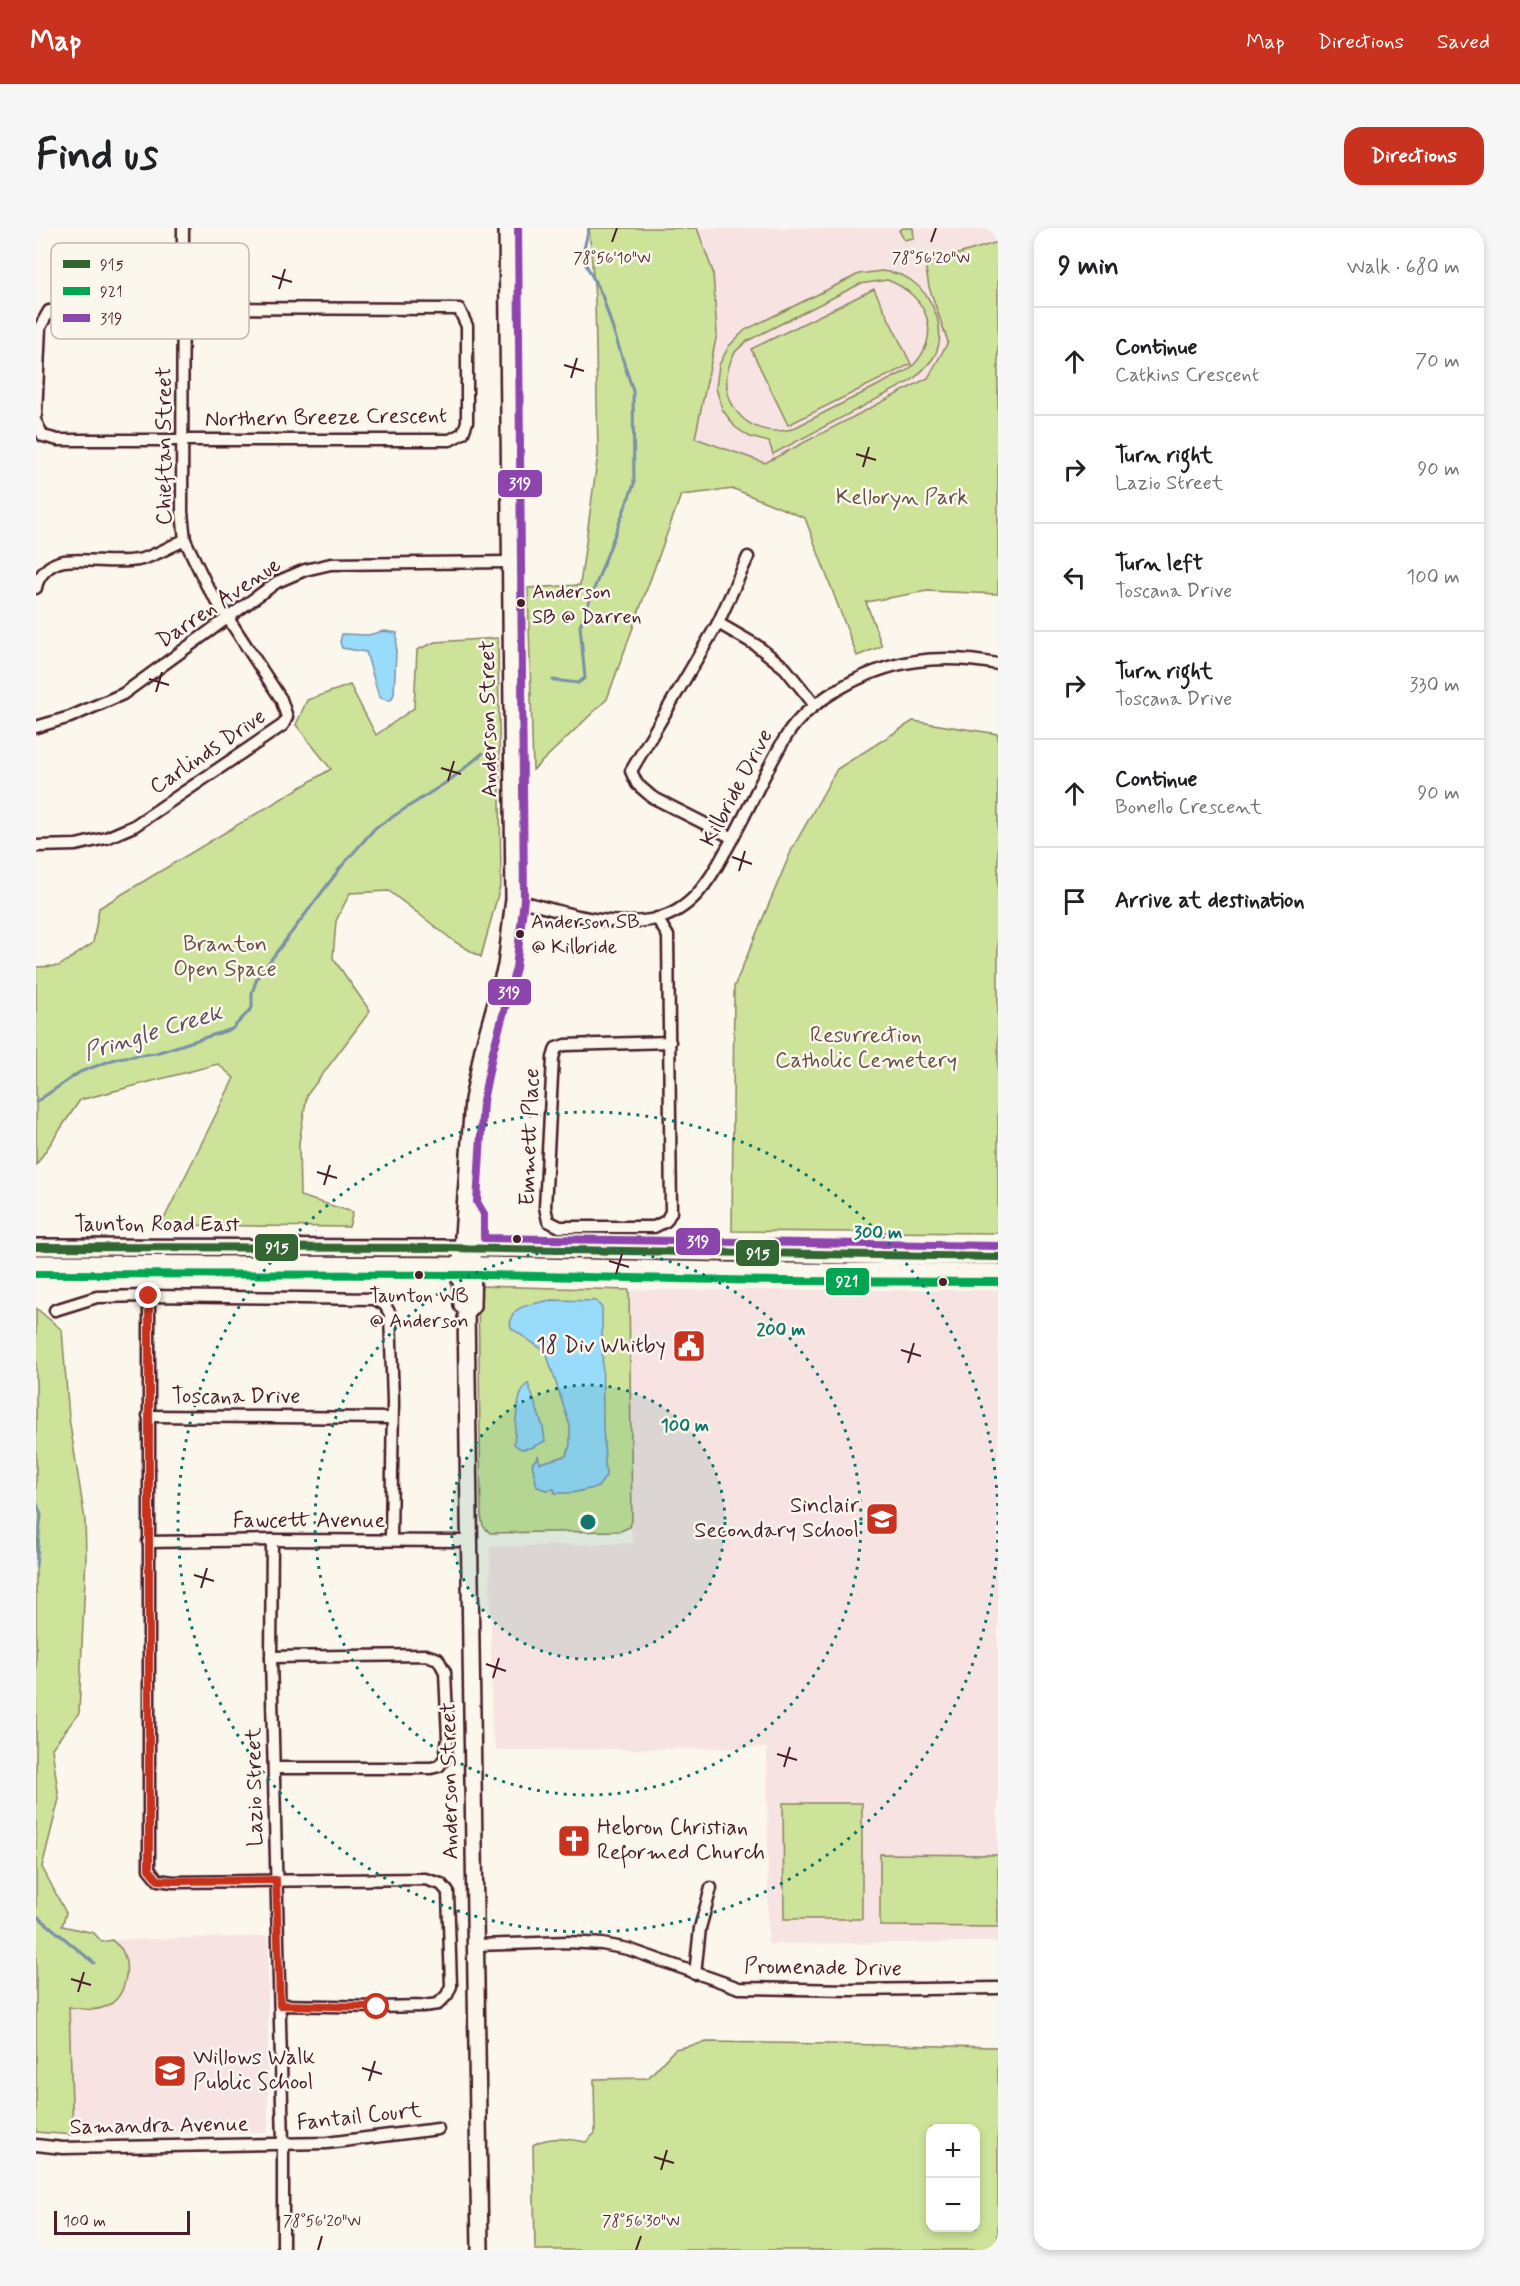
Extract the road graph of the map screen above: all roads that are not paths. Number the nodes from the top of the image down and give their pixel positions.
1 (183, 228) edge
2 (507, 228) edge
3 (183, 243) edge
4 (249, 308) edge
5 (51, 311) edge
6 (184, 339) edge
7 (36, 415) edge
8 (36, 422) edge
9 (183, 439) junction
10 (185, 540) junction
11 (748, 557) dead end
12 (510, 562) junction
13 (36, 588) edge
14 (227, 616) junction
15 (718, 623) junction
16 (998, 664) edge
17 (814, 704) junction
18 (36, 727) edge
19 (733, 838) junction
20 (36, 846) edge
21 (514, 899) junction
22 (657, 918) junction
23 (670, 1042) junction
24 (36, 1247) edge
25 (83, 1247) junction
26 (162, 1247) junction
27 (467, 1249) junction
28 (998, 1257) edge
29 (36, 1263) edge
30 (84, 1263) junction
31 (162, 1265) junction
32 (467, 1265) junction
33 (998, 1272) edge
34 (149, 1296) junction
35 (55, 1310) dead end
36 (148, 1416) junction
37 (392, 1418) junction
38 (272, 1540) junction
39 (391, 1540) junction
40 (469, 1541) junction
41 (148, 1542) junction
42 (272, 1658) junction
43 (276, 1768) junction
44 (276, 1880) junction
45 (711, 1888) dead end
46 (476, 1945) junction
47 (694, 1974) junction
48 (998, 1988) edge
49 (280, 2005) junction
50 (438, 2129) dead end
51 (283, 2144) junction
52 (36, 2145) edge
53 (283, 2250) edge
54 (480, 2250) edge

1 - 3 street, Chieftan Street
2 - 12 street, Anderson Street
4 - 9 street, Northern Breeze Crescent
5 - 7 street
6 - 9 street, Chieftan Street
8 - 9 street
9 - 10 street, Chieftan Street
10 - 13 street
10 - 14 street, Chieftan Street
11 - 15 street
12 - 14 street, Darren Avenue
12 - 21 street, Anderson Street
14 - 18 street, Darren Avenue
14 - 20 street, Carlinds Drive
15 - 17 street
15 - 19 street
16 - 17 street, Kilbride Drive
17 - 19 street, Kilbride Drive
19 - 22 street, Kilbride Drive
21 - 22 street, Kilbride Drive
21 - 27 street, Anderson Street
22 - 23 street, Emmett Place
23 - 23 street, Emmett Place
24 - 25 street, Taunton Road East
25 - 26 street, Taunton Road East
25 - 30 street
26 - 27 street, Taunton Road East
26 - 31 street
27 - 28 street, Taunton Road East
27 - 32 street, Anderson Street
29 - 30 street, Taunton Road East
30 - 31 street, Taunton Road East
31 - 32 street, Taunton Road East
32 - 33 street, Taunton Road East
32 - 40 street, Anderson Street
34 - 35 street
34 - 36 street
34 - 37 street
36 - 37 street, Toscana Drive
36 - 41 street, Toscana Drive
37 - 39 street
38 - 39 street, Fawcett Avenue
38 - 41 street, Fawcett Avenue
38 - 42 street, Lazio Street
39 - 40 street, Fawcett Avenue
40 - 46 street, Anderson Street
41 - 44 street, Toscana Drive
42 - 43 street, Lazio Street
42 - 43 street
43 - 44 street, Lazio Street
44 - 49 street, Lazio Street
44 - 49 street
45 - 47 street
46 - 47 street, Promenade Drive
46 - 54 street, Anderson Street
47 - 48 street, Promenade Drive
49 - 51 street, Lazio Street
50 - 51 street, Fantail Court
51 - 52 street, Samandra Avenue
51 - 53 street, Lazio Street

